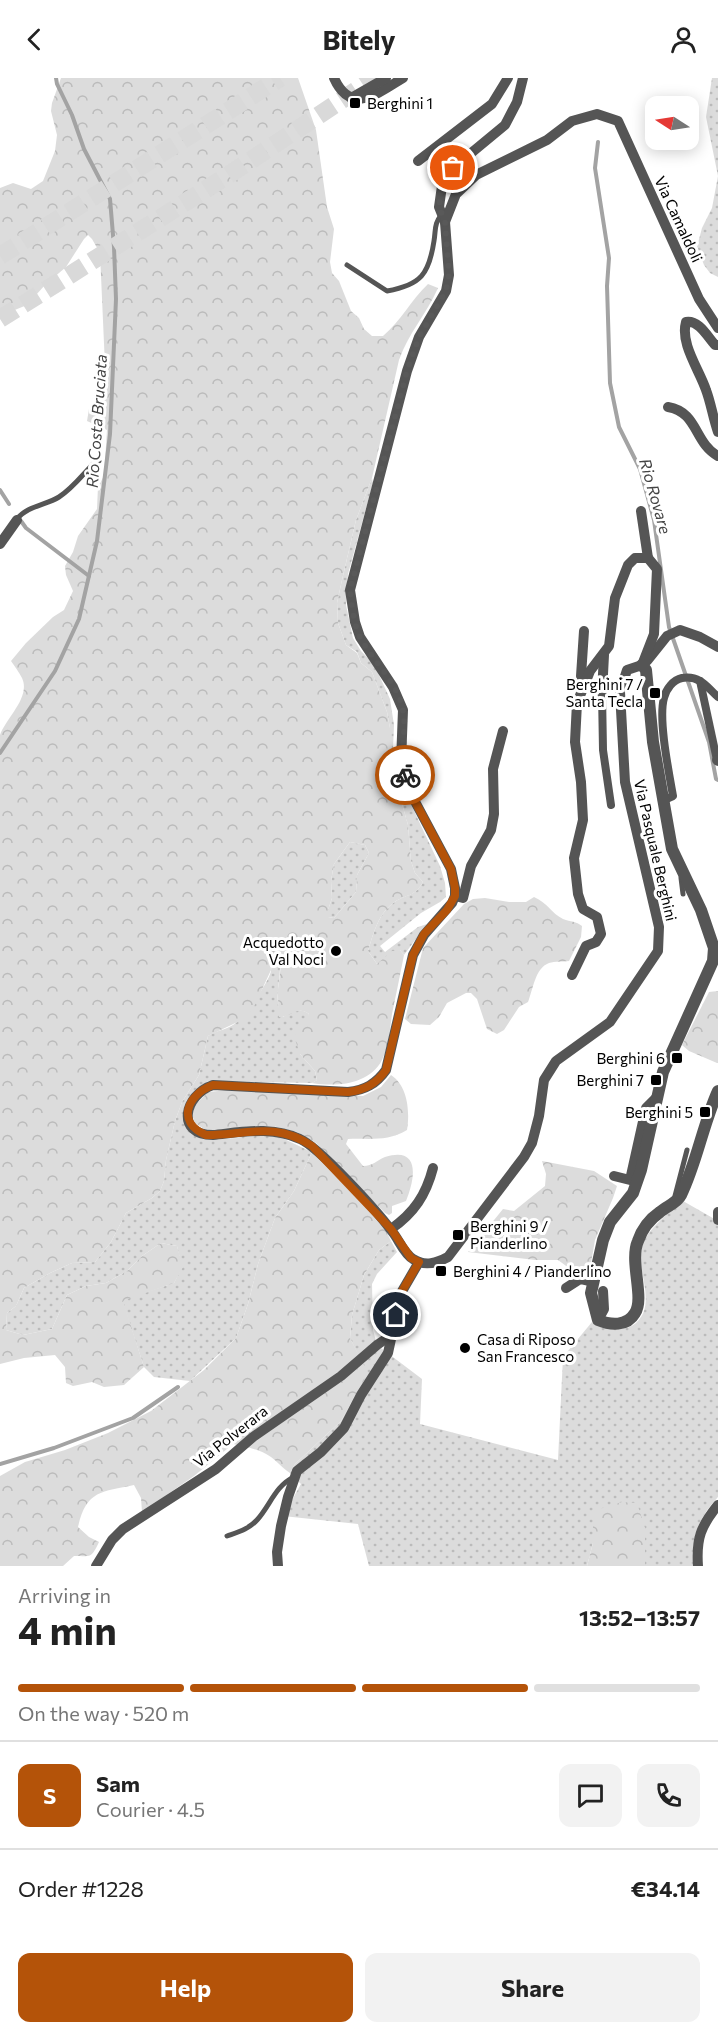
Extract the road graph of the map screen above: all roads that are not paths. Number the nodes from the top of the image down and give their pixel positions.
1 (334, 78) edge
2 (386, 78) edge
3 (403, 78) edge
4 (508, 78) edge
5 (523, 78) edge
6 (351, 98) junction
7 (418, 161) dead end
8 (444, 218) junction
9 (347, 264) dead end
10 (718, 328) edge
11 (718, 345) edge
12 (668, 407) dead end
13 (718, 432) edge
14 (718, 456) edge
15 (99, 461) dead end
16 (641, 511) dead end
17 (17, 520) joint
18 (0, 544) edge
19 (648, 558) junction
20 (584, 631) dead end
21 (718, 648) edge
22 (604, 655) junction
23 (642, 665) junction
24 (700, 681) junction
25 (585, 683) junction
26 (602, 693) joint
27 (718, 697) edge
28 (503, 731) dead end
29 (718, 761) edge
30 (662, 801) junction
31 (611, 805) dead end
32 (682, 870) junction
33 (683, 894) dead end
34 (455, 896) junction
35 (572, 975) dead end
36 (717, 1096) edge
37 (657, 1097) junction
38 (687, 1150) dead end
39 (433, 1168) dead end
40 (614, 1176) dead end
41 (672, 1204) junction
42 (718, 1212) edge
43 (718, 1220) edge
44 (391, 1229) junction
45 (419, 1262) junction
46 (593, 1282) junction
47 (566, 1288) dead end
48 (603, 1291) dead end
49 (598, 1320) junction
50 (390, 1336) junction
51 (295, 1477) junction
52 (718, 1505) edge
53 (227, 1536) dead end
54 (96, 1566) edge
55 (278, 1566) edge
56 (698, 1566) edge

1 - 6 street
2 - 6 street
3 - 6 street
4 - 7 street
5 - 8 street
8 - 9 lane
8 - 10 street, Via Camaldoli
8 - 34 street
11 - 13 street
12 - 14 street
15 - 17 lane
16 - 19 street
17 - 18 street
19 - 22 street
19 - 23 street
20 - 25 street
21 - 23 street
22 - 25 street
22 - 26 street
23 - 30 street, Via Pasquale Berghini
23 - 45 street, Via Pasquale Berghini
24 - 27 street
24 - 29 street
24 - 30 street, Via Pasquale Berghini
25 - 35 street
26 - 31 street
28 - 34 street
30 - 32 street, Via Pasquale Berghini
32 - 33 lane
32 - 37 street, Via Pasquale Berghini
34 - 44 street
36 - 41 street
37 - 40 street, Via Pasquale Berghini
37 - 46 street, Via Pasquale Berghini
38 - 41 lane
39 - 44 street
41 - 49 street
42 - 43 street
44 - 45 street
45 - 50 street
46 - 47 street
46 - 49 street, Via Pasquale Berghini
48 - 49 street
50 - 51 street
50 - 54 street, Via Polverara
51 - 53 lane
51 - 55 street
52 - 56 street

